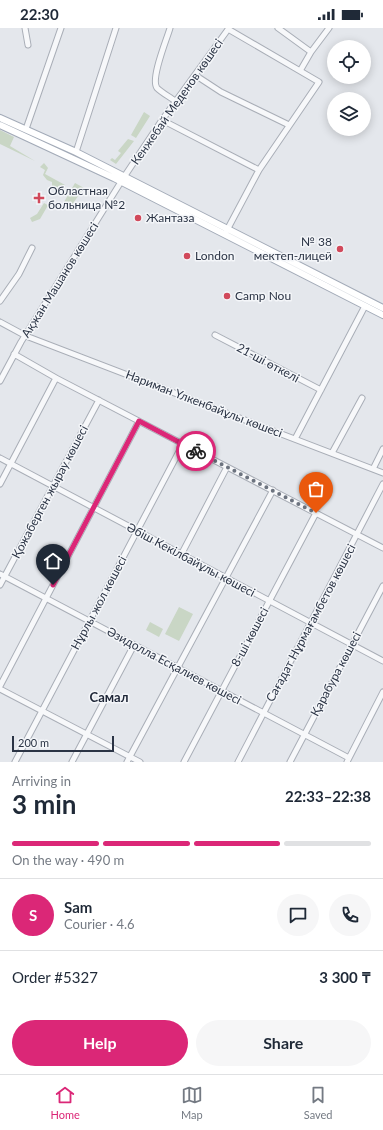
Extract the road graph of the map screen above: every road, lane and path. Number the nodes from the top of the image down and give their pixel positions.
1 (25, 28) edge
2 (61, 28) edge
3 (116, 28) edge
4 (170, 28) edge
5 (278, 28) edge
6 (329, 28) edge
7 (229, 29) edge
8 (28, 45) dead end
9 (311, 52) junction
10 (300, 71) junction
11 (195, 75) junction
12 (175, 101) junction
13 (0, 118) edge
14 (162, 120) junction
15 (0, 125) edge
16 (289, 125) junction
17 (26, 129) junction
18 (76, 152) junction
19 (259, 170) junction
20 (123, 179) junction
21 (226, 232) junction
22 (32, 248) dead end
23 (0, 301) edge
24 (365, 306) junction
25 (383, 308) edge
26 (383, 315) edge
27 (0, 322) edge
28 (215, 335) dead end
29 (26, 336) junction
30 (14, 354) junction
31 (56, 378) junction
32 (0, 381) edge
33 (321, 390) junction
34 (362, 398) dead end
35 (99, 400) junction
36 (139, 421) junction
37 (295, 439) junction
38 (183, 444) junction
39 (383, 449) edge
40 (332, 453) junction
41 (0, 458) edge
42 (11, 464) junction
43 (227, 467) junction
44 (373, 469) junction
45 (383, 473) edge
46 (0, 484) edge
47 (383, 484) edge
48 (53, 486) junction
49 (272, 490) junction
50 (94, 508) junction
51 (316, 513) junction
52 (137, 531) junction
53 (358, 535) junction
54 (383, 548) edge
55 (181, 555) junction
56 (2, 575) edge
57 (225, 578) junction
58 (0, 585) edge
59 (383, 586) edge
60 (46, 598) junction
61 (269, 602) junction
62 (90, 621) junction
63 (310, 623) junction
64 (134, 644) junction
65 (352, 645) junction
66 (383, 661) edge
67 (178, 668) junction
68 (0, 686) edge
69 (0, 689) edge
70 (222, 691) junction
71 (383, 692) edge
72 (42, 711) junction
73 (264, 713) junction
74 (87, 734) junction
75 (304, 735) junction
76 (128, 759) edge
77 (348, 760) edge
78 (15, 762) edge
79 (72, 762) edge
80 (140, 762) edge
81 (184, 762) edge
82 (238, 762) edge
83 (290, 762) edge

1 - 8 street
2 - 17 street
3 - 18 street
4 - 12 street
5 - 9 street
6 - 9 street
7 - 10 street
7 - 11 street, Кенжебай Меденов көшесі
9 - 10 street
10 - 16 street
11 - 12 street, Кенжебай Меденов көшесі
11 - 16 street
12 - 14 street, Кенжебай Меденов көшесі
13 - 17 main road
14 - 19 street
14 - 20 street, Кенжебай Меденов көшесі
15 - 20 main road
16 - 19 street
17 - 18 main road
18 - 20 main road
19 - 21 street
20 - 21 main road
20 - 29 street, Ақжан Машанов көшесі
21 - 24 main road
21 - 25 main road
22 - 23 street
24 - 26 main road
24 - 33 street
27 - 29 street, Нариман Үлкенбайұлы көшесі
28 - 33 street, 21-ші өткелі
29 - 30 street, Ақжан Машанов көшесі
29 - 37 street, Нариман Үлкенбайұлы көшесі
30 - 31 street
30 - 32 street, Ақжан Машанов көшесі
31 - 35 street
31 - 42 street
33 - 37 street
34 - 40 street
35 - 36 street
35 - 48 street, Қожаберген жырау көшесі
36 - 38 street
36 - 50 street
37 - 40 street, Нариман Үлкенбайұлы көшесі
38 - 43 street
38 - 52 street, Нұрлы жол көшесі
39 - 44 street
40 - 44 street, Нариман Үлкенбайұлы көшесі
41 - 42 street, Әбіш Кекілбайұлы көшесі
42 - 46 street
42 - 48 street, Әбіш Кекілбайұлы көшесі
43 - 49 street
43 - 55 street
44 - 45 street, Нариман Үлкенбайұлы көшесі
47 - 53 street, Сағадат Нұрмағамбетов көшесі
48 - 50 street, Әбіш Кекілбайұлы көшесі
48 - 56 street, Қожаберген жырау көшесі
49 - 51 street
49 - 57 street
50 - 52 street, Әбіш Кекілбайұлы көшесі
50 - 60 street
51 - 53 street
51 - 61 street, 8-шi көшесi
52 - 55 street, Әбіш Кекілбайұлы көшесі
52 - 62 street, Нұрлы жол көшесі
53 - 54 street
53 - 63 street, Сағадат Нұрмағамбетов көшесі
55 - 57 street, Әбіш Кекілбайұлы көшесі
56 - 58 street, Қожаберген жырау көшесі
56 - 60 street, Әзидолла Есқалиев көшесі
57 - 61 street, Әбіш Кекілбайұлы көшесі
57 - 67 street
59 - 65 street, Қарабура көшесі
60 - 62 street, Әзидолла Есқалиев көшесі
60 - 68 street
61 - 63 street, Әбіш Кекілбайұлы көшесі
61 - 70 street, 8-шi көшесi
62 - 64 street, Әзидолла Есқалиев көшесі
62 - 72 street, Нұрлы жол көшесі
63 - 65 street, Әбіш Кекілбайұлы көшесі
63 - 73 street, Сағадат Нұрмағамбетов көшесі
64 - 67 street, Әзидолла Есқалиев көшесі
64 - 74 street
65 - 66 street, Әбіш Кекілбайұлы көшесі
65 - 75 street, Қарабура көшесі
67 - 70 street, Әзидолла Есқалиев көшесі
67 - 76 street
69 - 72 street
70 - 73 street, Әзидолла Есқалиев көшесі
70 - 81 street, 8-шi көшесi
71 - 77 street
72 - 74 street
72 - 78 street, Нұрлы жол көшесі
73 - 75 street, Әзидолла Есқалиев көшесі
73 - 82 street, Сағадат Нұрмағамбетов көшесі
74 - 76 street
74 - 79 street
75 - 77 street, Әзидолла Есқалиев көшесі
75 - 83 street, Қарабура көшесі
76 - 80 street

